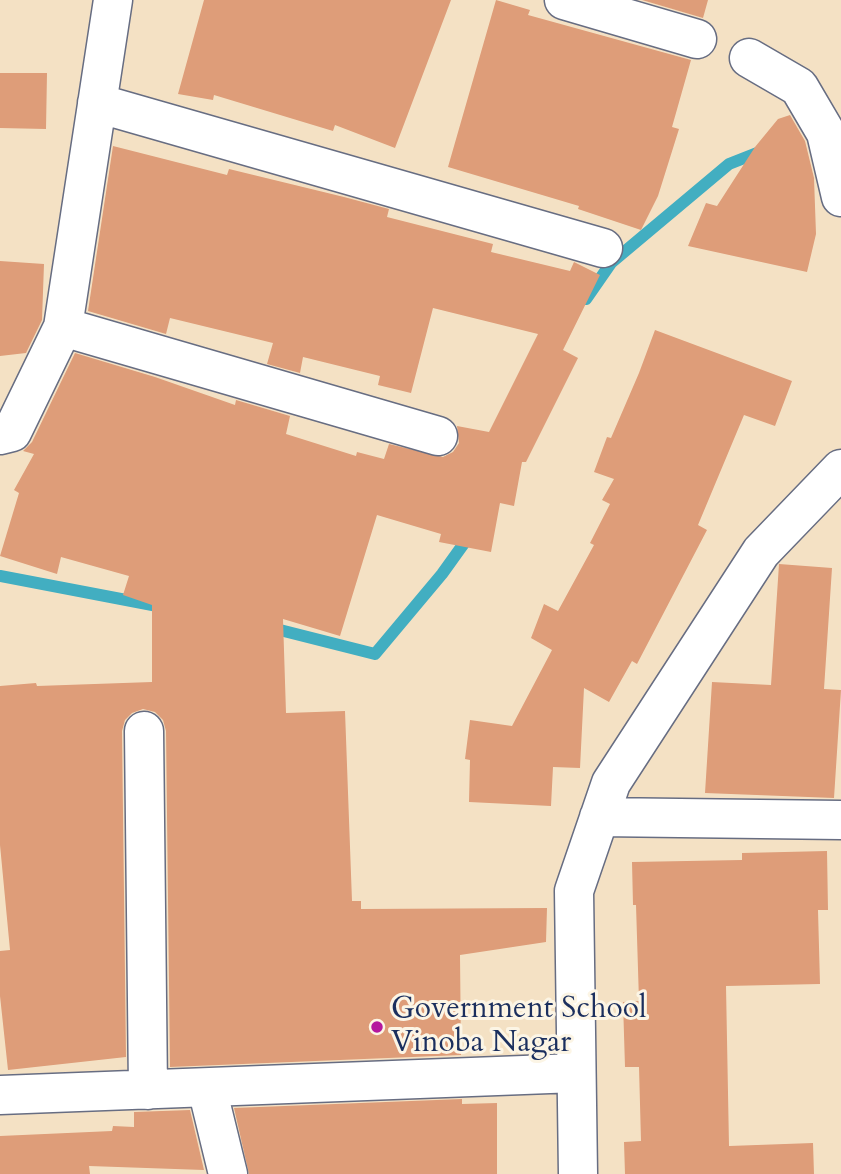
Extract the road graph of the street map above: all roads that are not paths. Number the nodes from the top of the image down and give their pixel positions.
1 (113, 0) edge
2 (564, 0) edge
3 (697, 39) dead end
4 (749, 58) dead end
5 (97, 103) junction
6 (841, 197) edge
7 (603, 248) dead end
8 (63, 327) junction
9 (0, 435) edge
10 (438, 436) dead end
11 (841, 469) edge
12 (144, 731) dead end
13 (599, 817) junction
14 (841, 820) edge
15 (576, 1073) junction
16 (207, 1088) junction
17 (148, 1090) junction
18 (0, 1095) edge
19 (228, 1174) edge
20 (578, 1174) edge

1 - 5 street
2 - 3 street
4 - 6 street
5 - 7 street
5 - 8 street
8 - 9 street
8 - 10 street
11 - 13 street
12 - 17 street
13 - 14 street
13 - 15 street
15 - 16 street
15 - 20 street
16 - 17 street
16 - 19 street
17 - 18 street

